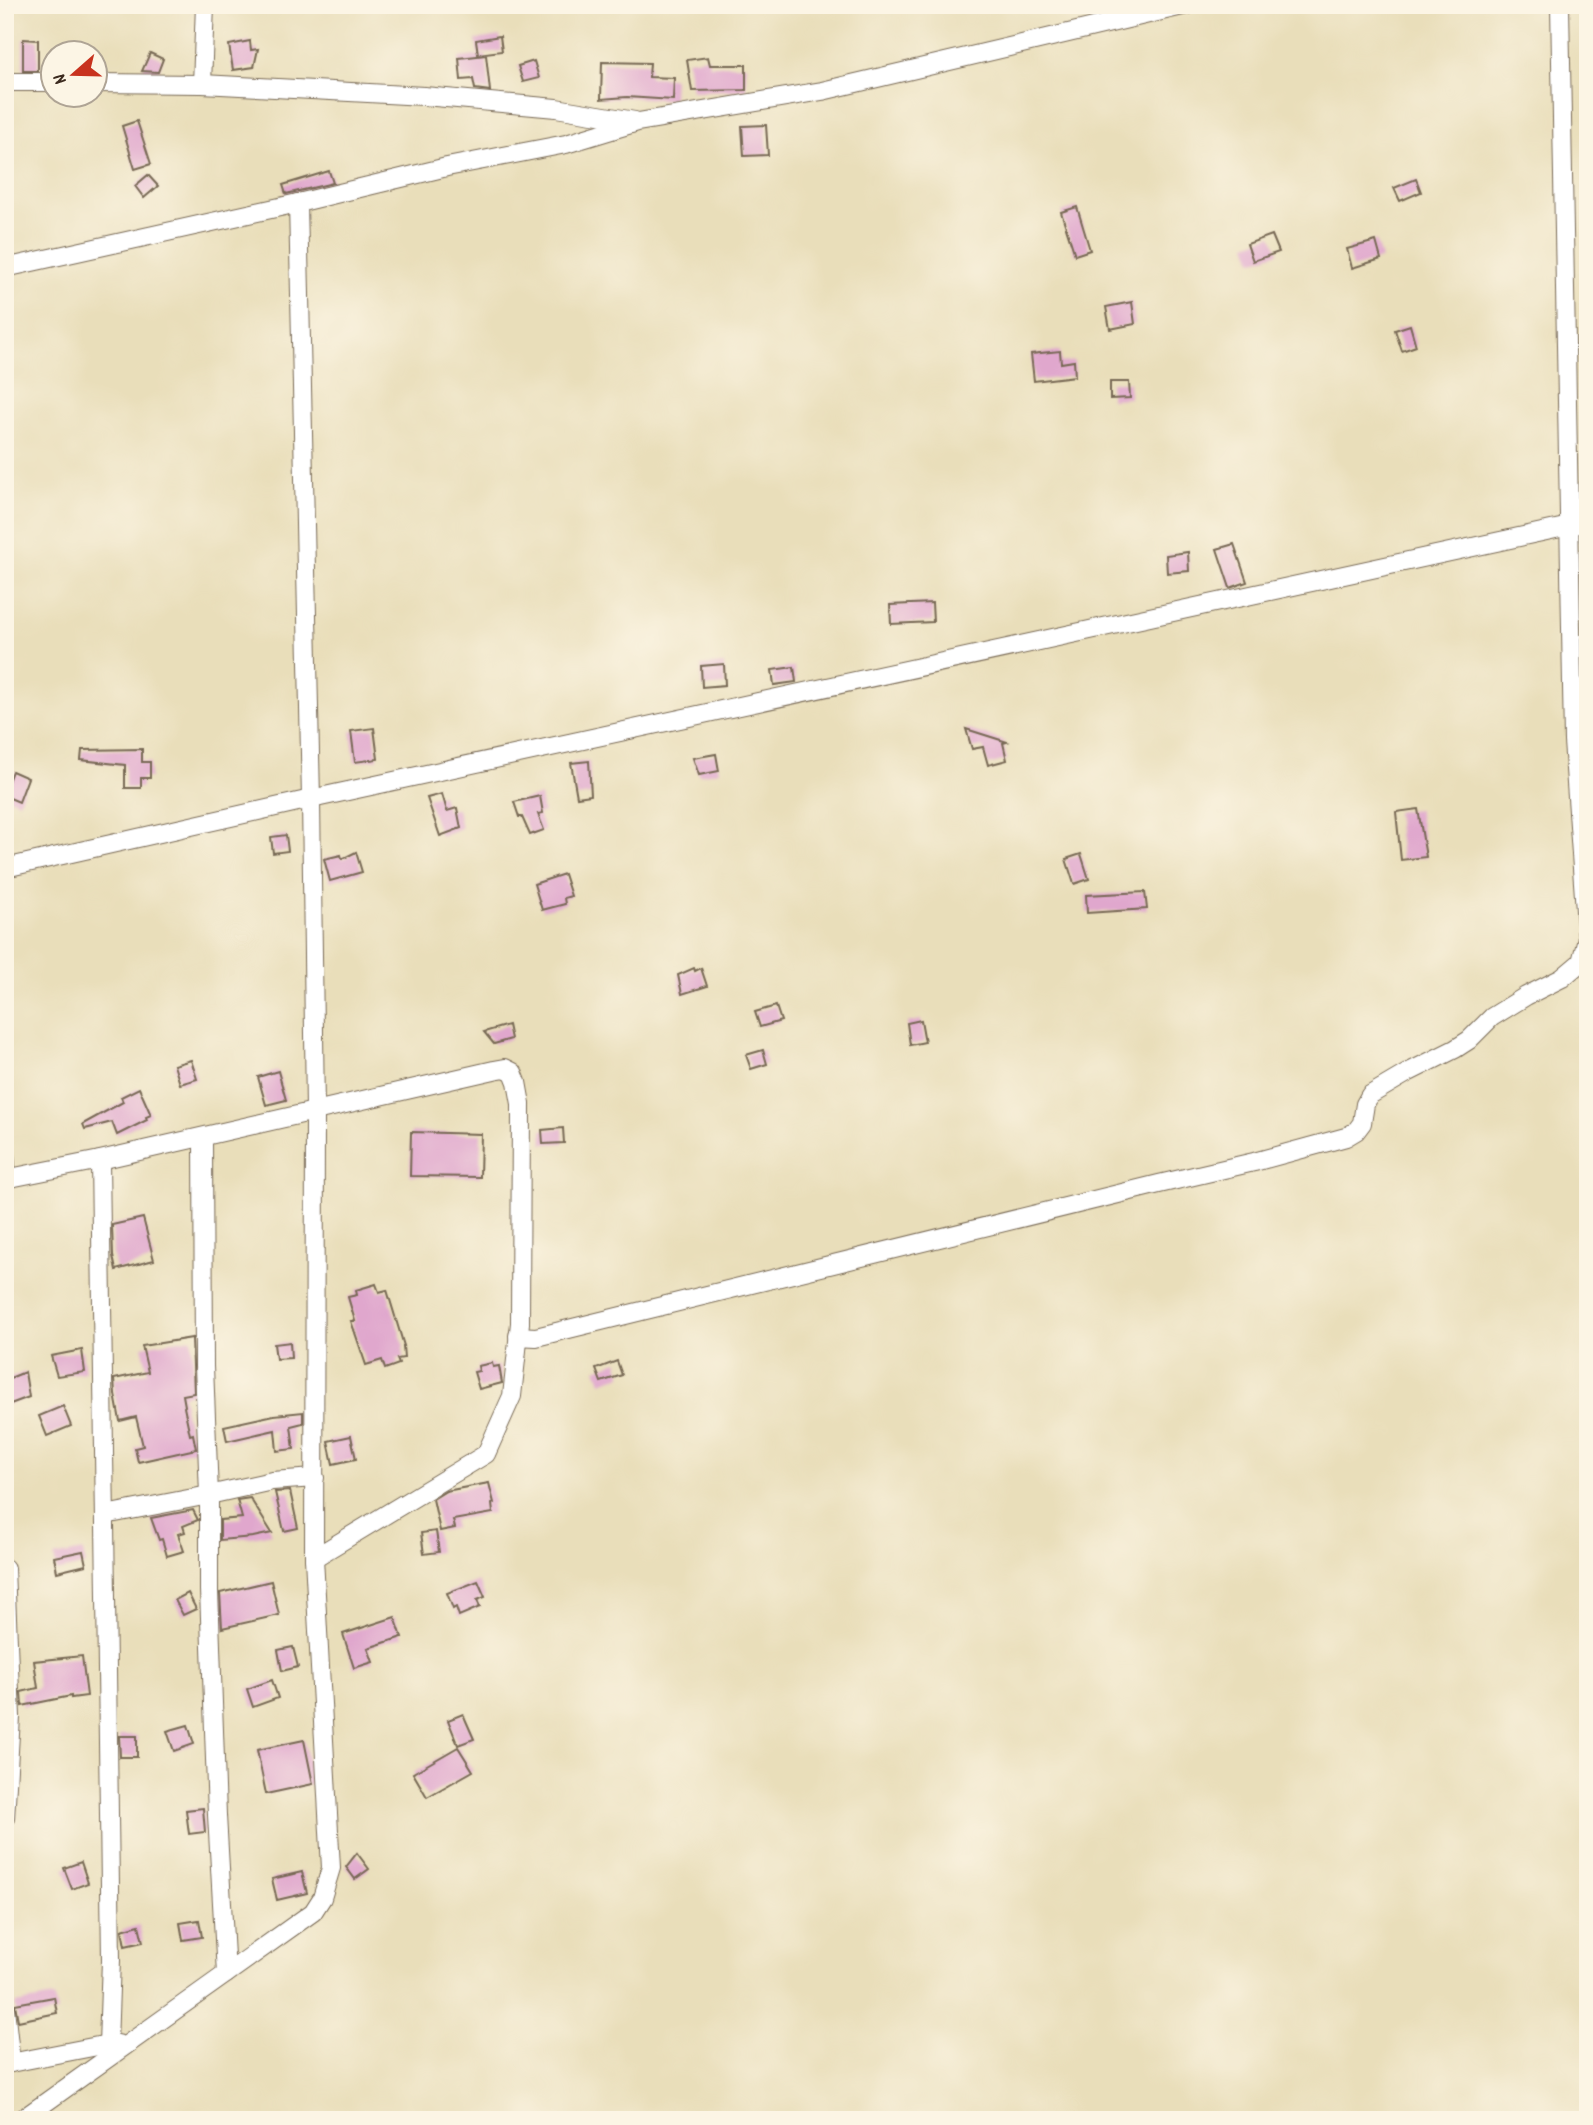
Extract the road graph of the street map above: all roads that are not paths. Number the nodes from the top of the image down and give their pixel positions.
1 (205, 5) edge
2 (1187, 5) edge
3 (1560, 5) edge
4 (5, 82) edge
5 (38, 82) edge
6 (108, 83) edge
7 (202, 84) junction
8 (638, 122) junction
9 (298, 203) junction
10 (5, 268) edge
11 (1579, 524) edge
12 (311, 799) junction
13 (5, 868) edge
14 (315, 1111) junction
15 (202, 1137) junction
16 (5, 1153) edge
17 (100, 1160) junction
18 (6, 1179) edge
19 (518, 1336) junction
20 (315, 1478) junction
21 (209, 1495) junction
22 (105, 1515) junction
23 (314, 1558) junction
24 (5, 1568) edge
25 (5, 1819) edge
26 (226, 1974) junction
27 (5, 2008) edge
28 (108, 2043) junction
29 (129, 2044) junction
30 (8, 2063) edge
31 (21, 2120) edge

1 - 7 street
2 - 8 street
3 - 11 street
4 - 5 street
6 - 7 street
7 - 8 street
8 - 9 street
9 - 10 street
9 - 12 street
11 - 12 street
11 - 19 street
12 - 13 street
12 - 14 street
14 - 15 street
14 - 19 street
14 - 20 street
15 - 17 street
15 - 21 street
16 - 18 street
17 - 18 street
17 - 22 street
19 - 23 street
20 - 21 street
20 - 23 street
21 - 22 street
21 - 26 street
22 - 28 street
23 - 26 street
24 - 25 street
26 - 29 street
27 - 30 street
28 - 29 street
28 - 30 street
29 - 31 street

